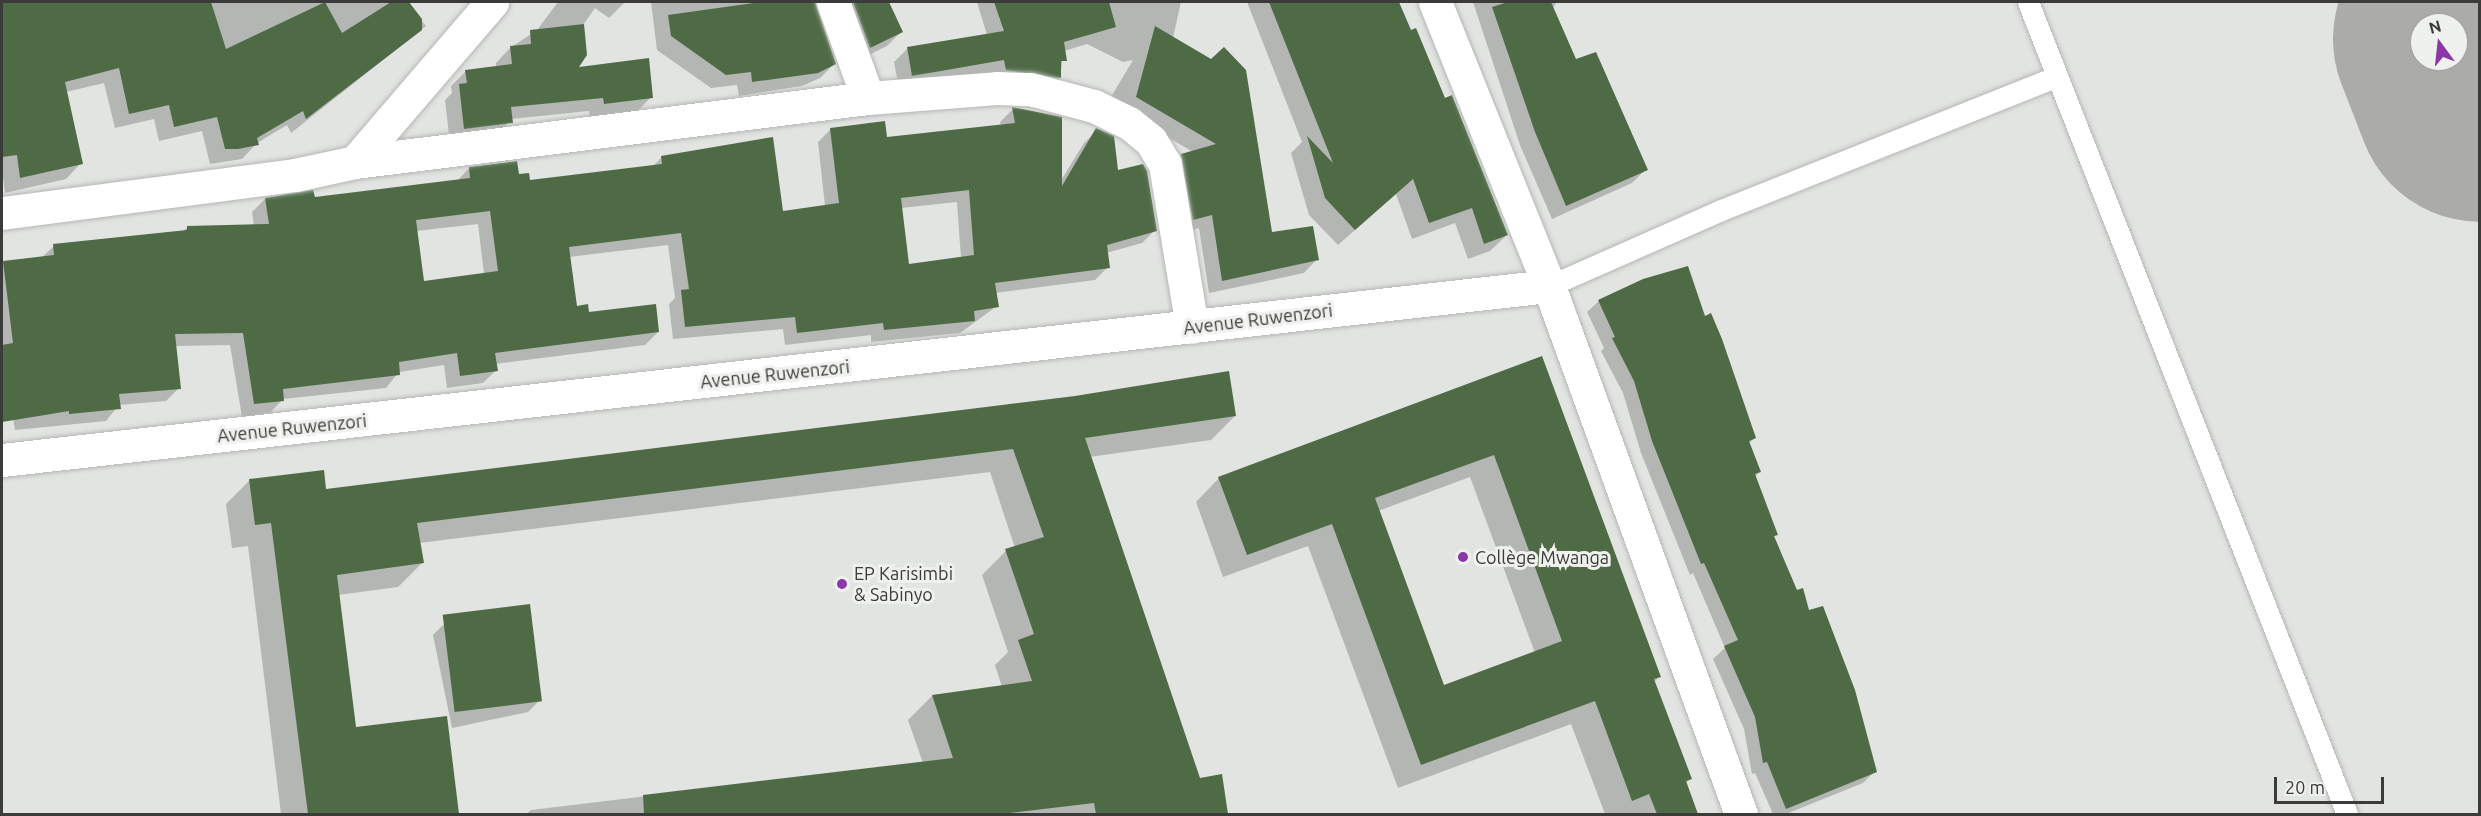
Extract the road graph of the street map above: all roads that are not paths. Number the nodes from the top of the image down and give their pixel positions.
1 (492, 2) edge
2 (833, 2) edge
3 (1435, 2) edge
4 (2028, 2) edge
5 (2055, 77) junction
6 (868, 98) junction
7 (355, 162) junction
8 (2, 213) edge
9 (1549, 286) junction
10 (1192, 327) junction
11 (2, 460) edge
12 (1741, 814) edge
13 (2347, 814) edge

1 - 7 street
2 - 6 street
3 - 9 street
4 - 5 lane
5 - 9 lane
5 - 13 lane
6 - 7 street
6 - 10 street
7 - 8 street
9 - 10 street, Avenue Ruwenzori
9 - 12 street
10 - 11 street, Avenue Ruwenzori

